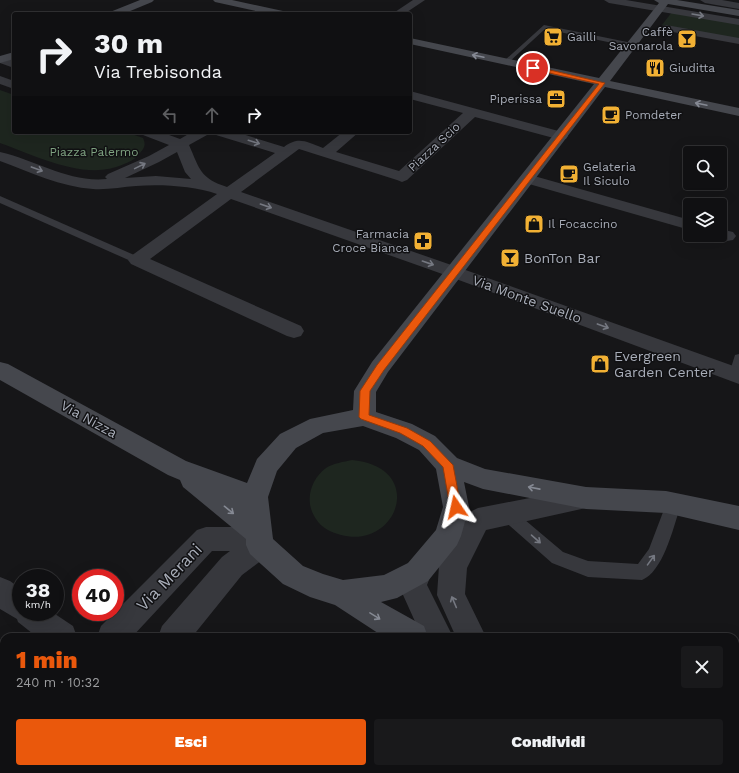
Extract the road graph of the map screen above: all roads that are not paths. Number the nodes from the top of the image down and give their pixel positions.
1 (149, 0) edge
2 (218, 0) edge
3 (420, 0) edge
4 (609, 0) edge
5 (705, 0) edge
6 (662, 3) edge
7 (739, 6) edge
8 (119, 12) edge
9 (274, 12) edge
10 (400, 12) edge
11 (739, 13) edge
12 (739, 22) edge
13 (666, 28) dead end
14 (412, 41) edge
15 (739, 41) edge
16 (632, 45) junction
17 (12, 55) edge
18 (1, 60) edge
19 (506, 62) junction
20 (12, 63) edge
21 (0, 80) edge
22 (602, 83) junction
23 (12, 84) edge
24 (412, 95) edge
25 (473, 111) junction
26 (739, 112) edge
27 (154, 134) edge
28 (198, 134) edge
29 (228, 134) edge
30 (349, 134) edge
31 (561, 136) junction
32 (181, 144) junction
33 (286, 152) junction
34 (324, 153) junction
35 (0, 156) edge
36 (527, 179) junction
37 (76, 183) junction
38 (206, 186) junction
39 (229, 193) junction
40 (0, 199) edge
41 (683, 223) edge
42 (137, 260) junction
43 (454, 272) junction
44 (294, 331) dead end
45 (0, 370) edge
46 (738, 370) edge
47 (364, 417) junction
48 (448, 465) junction
49 (177, 468) junction
50 (255, 497) junction
51 (586, 498) junction
52 (673, 504) junction
53 (507, 514) junction
54 (739, 518) edge
55 (478, 520) junction
56 (448, 536) junction
57 (260, 539) junction
58 (418, 572) junction
59 (0, 591) edge
60 (343, 594) junction
61 (12, 600) edge
62 (40, 621) edge
63 (57, 633) edge
64 (116, 633) edge
65 (176, 633) edge
66 (406, 633) edge
67 (436, 633) edge
68 (469, 633) edge

1 - 8 street
2 - 9 street
3 - 10 street
4 - 6 street
5 - 7 street
6 - 11 street
6 -> 12 street
6 - 16 street
13 - 15 street
19 -> 14 street
16 - 19 lane
16 - 22 street
17 - 18 street
18 - 20 street
19 - 22 street
21 - 23 street
26 -> 22 street
22 - 31 street
24 - 25 street, Piazza Scio
25 - 31 street, Piazza Scio
25 - 34 street, Piazza Scio
27 - 32 street
28 - 32 street
29 -> 33 street
30 - 34 street
31 - 36 street
37 -> 32 street
32 - 38 street
33 - 34 street, Piazza Scio
33 - 39 street
35 -> 37 street
36 - 41 street
36 - 43 street
37 - 38 street
38 - 39 street
39 - 42 street
39 -> 43 street, Via Monte Suello
40 - 42 lane
42 - 44 street
43 -> 46 street, Via Monte Suello
43 - 47 street
45 - 49 street, Via Nizza
47 - 48 street
47 - 50 street
51 -> 48 street
48 - 56 street
49 - 50 street, Via Nizza
49 -> 57 street, Via Nizza
50 - 57 street
51 - 52 street
51 - 53 street
53 -> 52 lane
52 - 54 street
53 - 55 street
55 - 56 street
68 -> 55 street
56 - 58 street
57 - 60 street, Via Nizza
57 - 64 street, Via Merani
57 - 65 street
58 - 60 street
58 - 67 street
59 - 61 street
60 -> 66 street
62 - 63 street

